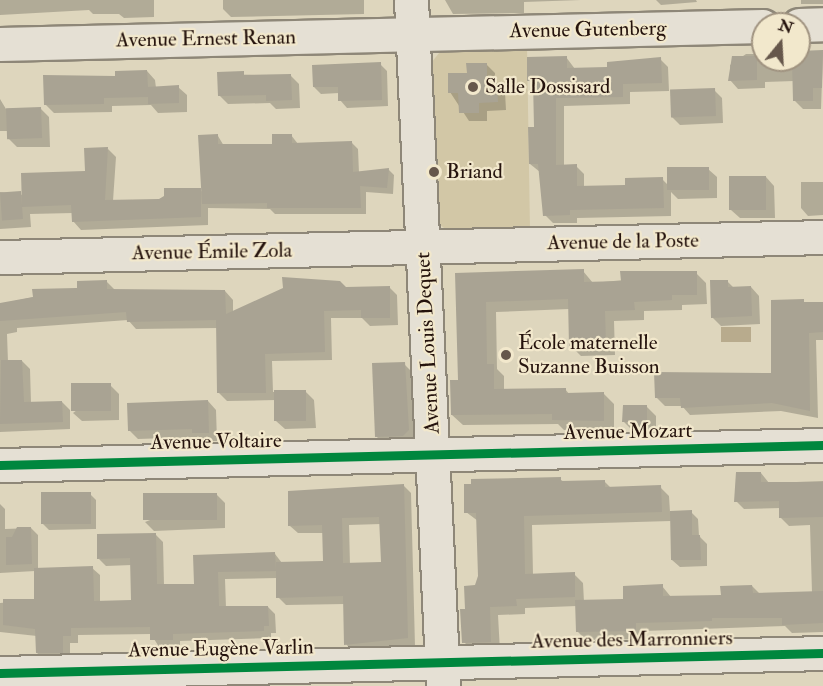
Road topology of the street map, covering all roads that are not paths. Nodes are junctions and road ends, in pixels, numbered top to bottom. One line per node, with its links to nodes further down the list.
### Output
1 (411, 0): 3 (street, Avenue Louis Dequet)
2 (751, 26): 3 (street, Avenue Gutenberg)
3 (413, 34): 4 (street, Avenue Ernest Renan); 6 (street, Avenue Louis Dequet)
4 (0, 44)
5 (823, 237): 6 (street, Avenue de la Poste)
6 (423, 247): 7 (street, Avenue Émile Zola); 9 (street, Avenue Louis Dequet)
7 (0, 257)
8 (823, 445): 9 (street, Avenue Mozart)
9 (434, 454): 10 (street, Avenue Voltaire); 13 (street, Avenue Louis Dequet)
10 (0, 465)
11 (823, 654): 13 (street, Avenue des Marronniers)
12 (0, 673): 13 (street, Avenue Eugène Varlin)
13 (443, 674)

